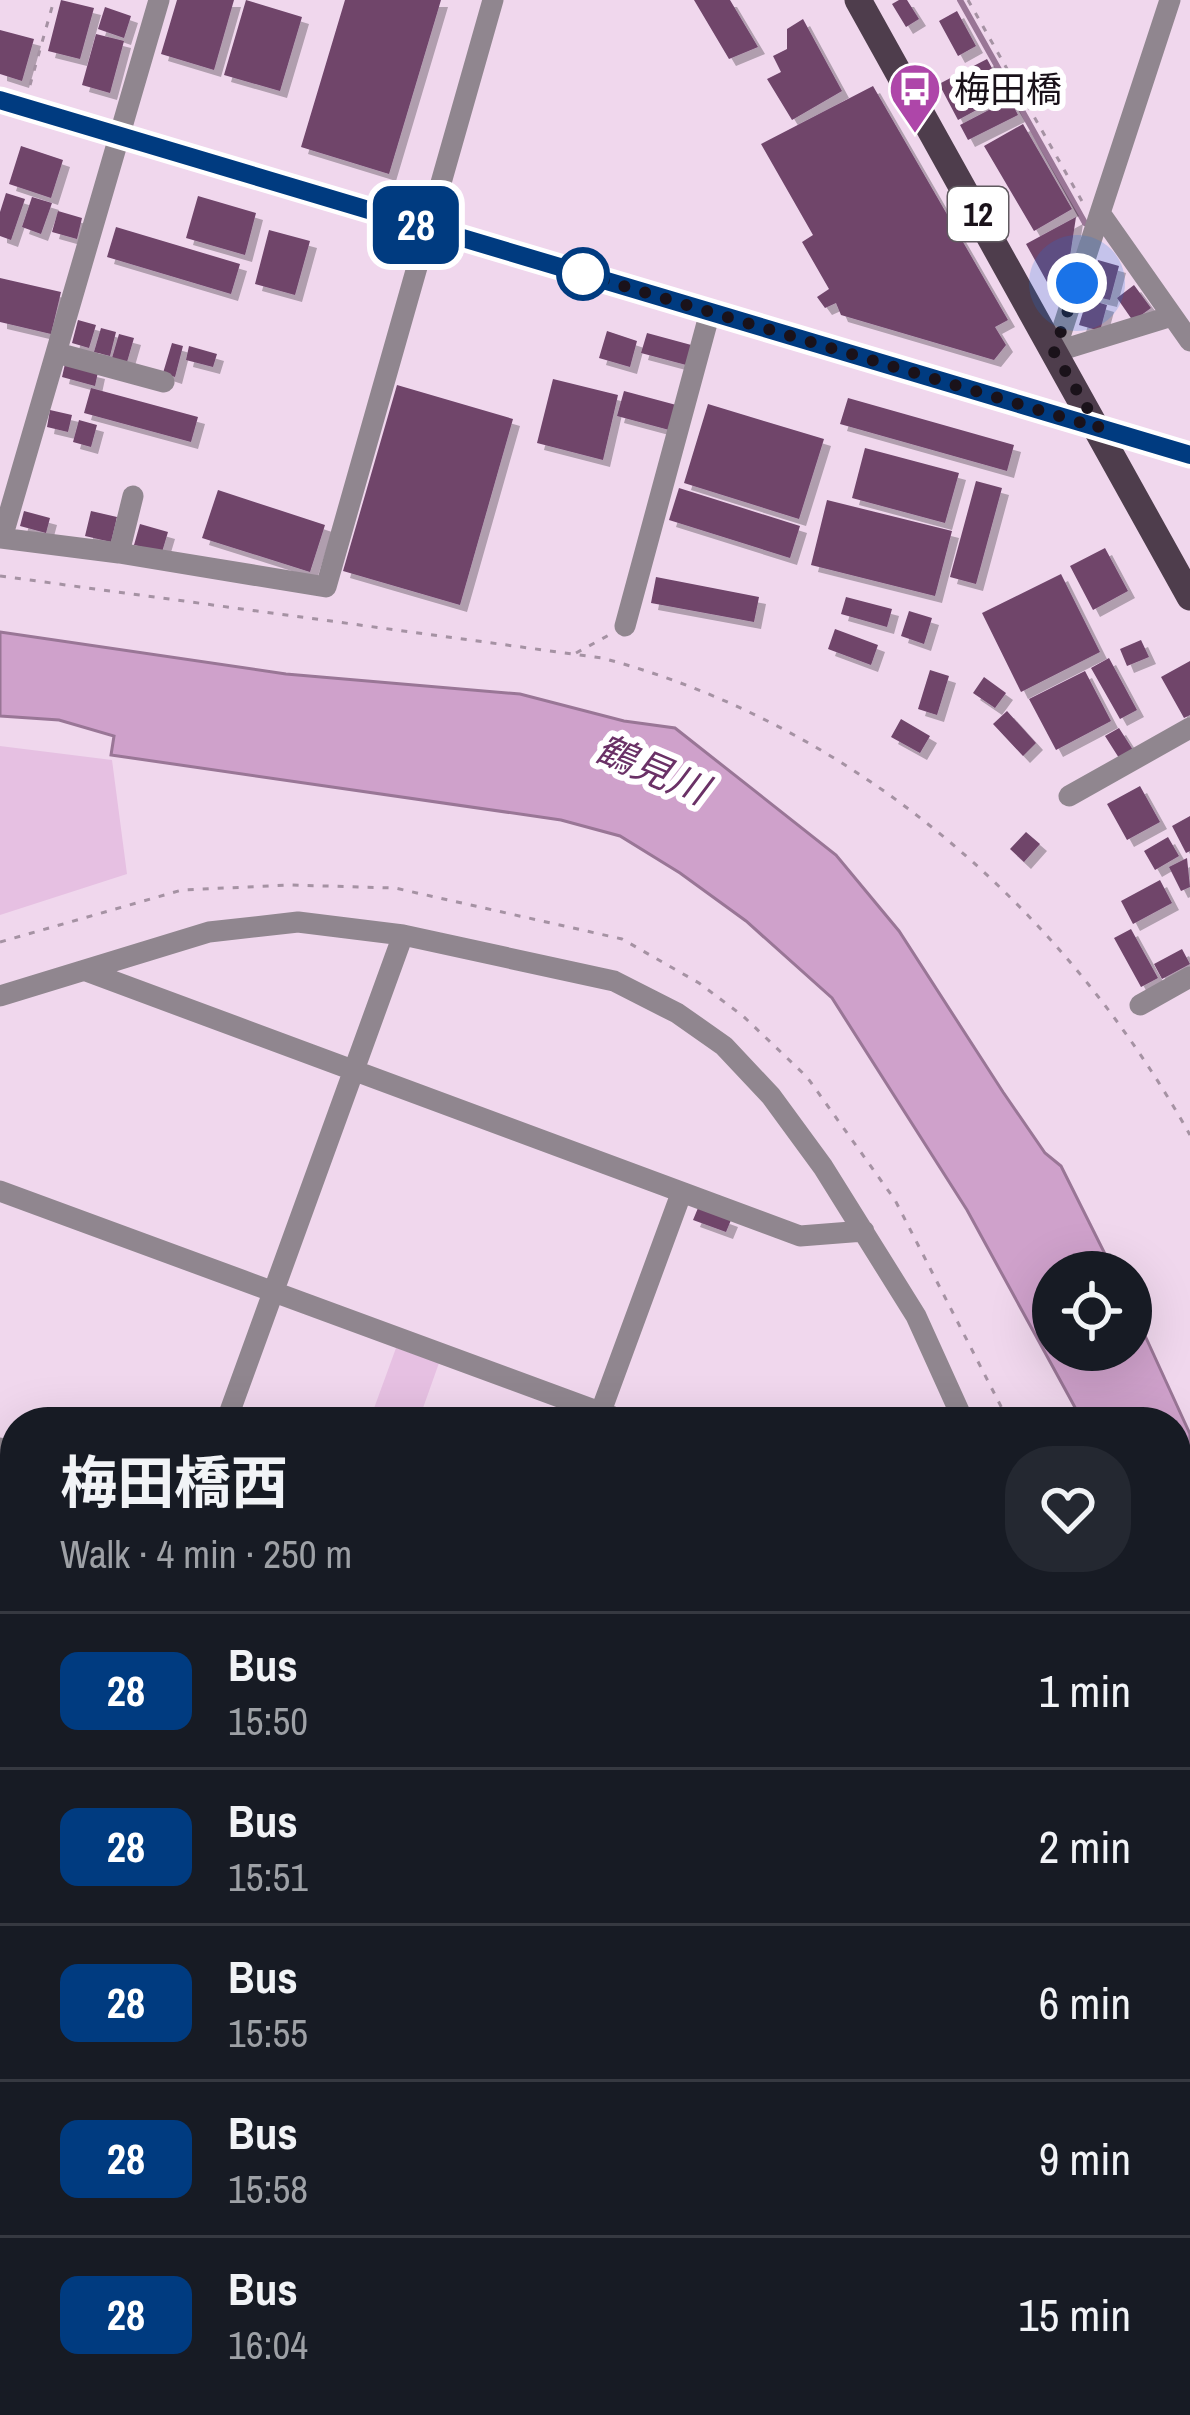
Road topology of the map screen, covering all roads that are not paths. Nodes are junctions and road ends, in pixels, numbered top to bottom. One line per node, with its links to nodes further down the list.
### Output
1 (159, 0): 6 (street)
2 (493, 0): 8 (street)
3 (858, 0): 12 (main road, 12)
4 (1170, 0): 7 (street)
5 (0, 100): 6 (street)
6 (119, 138): 8 (street); 13 (street)
7 (1100, 213): 10 (street); 12 (street)
8 (425, 227): 9 (street); 20 (street)
9 (710, 312): 15 (street); 22 (street)
10 (1172, 316): 11 (street); 12 (street)
11 (1190, 341)
12 (1054, 352): 15 (main road, 12)
13 (57, 353): 14 (street); 17 (street)
14 (164, 382)
15 (1099, 428): 16 (street); 21 (main road, 12)
16 (1190, 455)
17 (8, 483): 19 (street)
18 (133, 496): 20 (street)
19 (1, 538): 20 (street)
20 (119, 553)
21 (1190, 597)
22 (626, 626)
23 (1190, 728): 24 (street)
24 (1069, 796)
25 (403, 935): 26 (street); 30 (street); 33 (street)
26 (86, 971): 28 (street); 30 (street)
27 (1190, 977): 29 (street)
28 (0, 996)
29 (1140, 1005)
30 (354, 1071): 32 (street); 34 (street)
31 (0, 1191): 34 (street)
32 (681, 1194): 33 (street); 37 (street)
33 (864, 1231): 38 (street)
34 (274, 1291): 35 (street); 36 (street)
35 (231, 1407)
36 (572, 1407)
37 (602, 1407)
38 (957, 1407)

